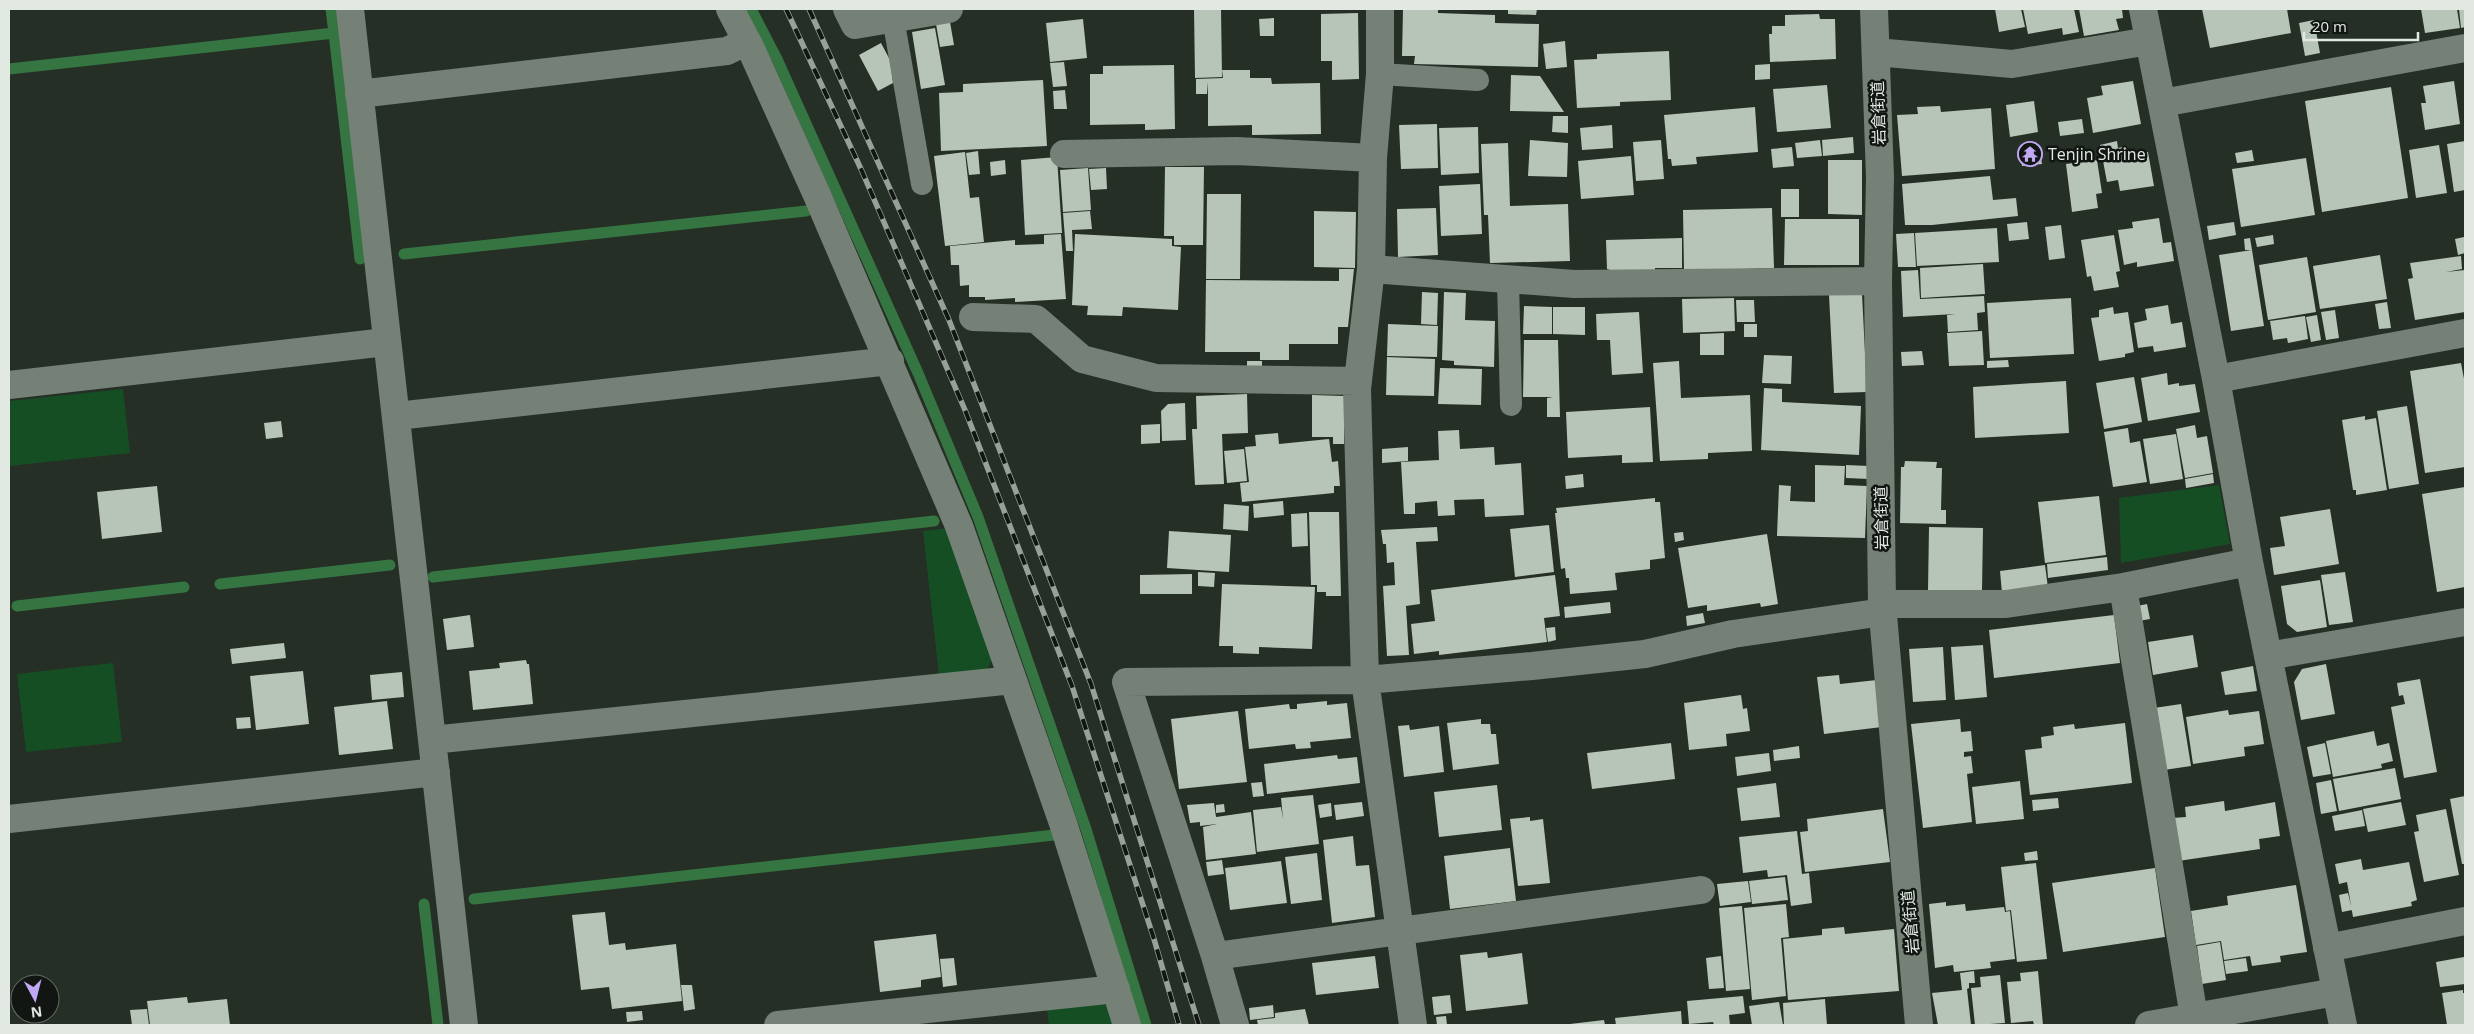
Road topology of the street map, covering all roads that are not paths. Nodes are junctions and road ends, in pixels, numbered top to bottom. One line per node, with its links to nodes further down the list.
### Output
1 (350, 9): 15 (street)
2 (730, 9): 9 (street)
3 (847, 9): 8 (street)
4 (949, 9): 8 (street)
5 (1380, 9): 13 (street)
6 (1874, 9): 12 (street, 岩倉街道)
7 (2143, 9): 10 (street)
8 (893, 18): 19 (lane)
9 (747, 41): 15 (street); 26 (street)
10 (2149, 41): 12 (street); 16 (street)
11 (2465, 48): 16 (street)
12 (1876, 52): 22 (street, 岩倉街道)
13 (1380, 74): 14 (lane); 18 (street)
14 (1478, 80)
15 (359, 94): 25 (street)
16 (2162, 103): 27 (street)
17 (1064, 154): 18 (street)
18 (1373, 158): 20 (street)
19 (922, 184)
20 (1371, 269): 21 (street); 28 (street)
21 (1508, 280): 22 (street); 30 (lane)
22 (1878, 281): 34 (street, 岩倉街道)
23 (973, 317): 28 (street)
24 (2465, 334): 27 (street)
25 (386, 342): 29 (street); 31 (street)
26 (890, 361): 31 (street); 37 (street)
27 (2216, 379): 32 (street)
28 (1358, 382): 38 (street)
29 (9, 385)
30 (1511, 406)
31 (397, 416): 39 (street)
32 (2249, 562): 33 (street); 36 (street)
33 (2123, 587): 34 (street); 49 (street)
34 (1883, 608): 38 (street); 55 (street, 岩倉街道)
35 (2465, 622): 36 (street)
36 (2268, 656): 45 (street)
37 (1013, 680): 39 (street); 47 (street)
38 (1365, 680): 44 (street); 46 (street)
39 (432, 740): 40 (street)
40 (436, 772): 41 (street); 50 (street)
41 (9, 819)
42 (1701, 890): 44 (street)
43 (2465, 921): 45 (street)
44 (1400, 931): 46 (street); 54 (street)
45 (2327, 948): 48 (street)
46 (1215, 956): 53 (street)
47 (1116, 989): 51 (street); 52 (street)
48 (2336, 992): 49 (street); 57 (street)
49 (2184, 1021): 56 (street)
50 (464, 1025)
51 (778, 1025)
52 (1127, 1025)
53 (1235, 1025)
54 (1413, 1025)
55 (1919, 1025)
56 (2149, 1025)
57 (2343, 1025)

